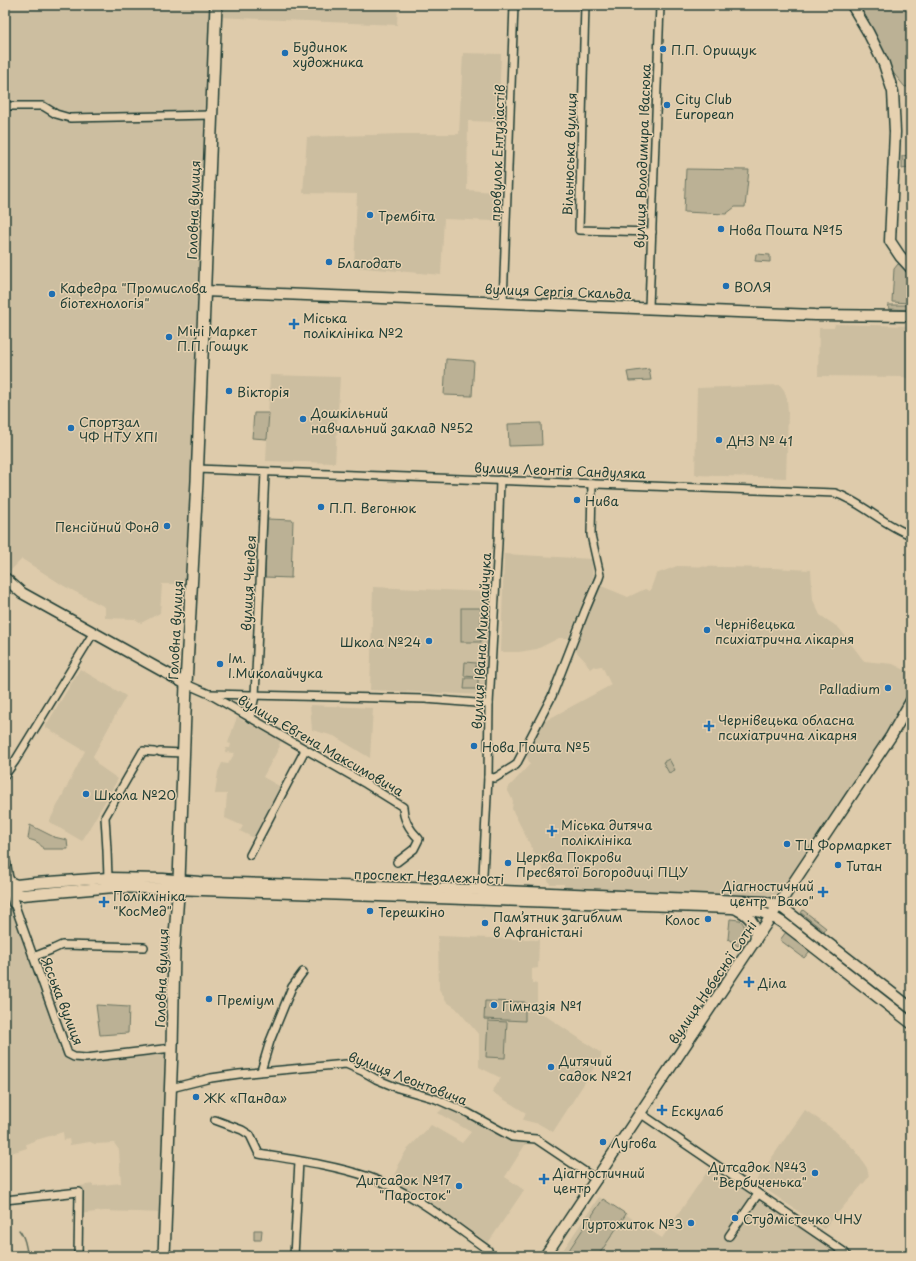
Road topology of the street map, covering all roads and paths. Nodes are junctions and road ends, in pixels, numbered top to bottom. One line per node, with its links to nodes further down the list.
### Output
1 (216, 5): 7 (main road, Головна вулиця)
2 (514, 5): 11 (street, провулок Ентузіастів)
3 (585, 5): 8 (street, Вільнюська вулиця)
4 (660, 5): 8 (street, вулиця Володимира Івасюка)
5 (852, 5): 9 (main road)
6 (5, 106): 7 (street)
7 (211, 115): 10 (main road, Головна вулиця)
8 (652, 232): 12 (street, вулиця Володимира Івасюка)
9 (911, 268)
10 (204, 291): 11 (main road, вулиця Сергія Скальда); 14 (main road, Головна вулиця)
11 (503, 302): 12 (main road, вулиця Сергія Скальда)
12 (649, 307): 13 (main road, вулиця Сергія Скальда)
13 (911, 316)
14 (197, 469): 15 (street, вулиця Леонтія Сандуляка); 21 (main road, Головна вулиця)
15 (266, 472): 16 (street, вулиця Леонтія Сандуляка); 23 (street, вулиця Чендея)
16 (500, 480): 17 (street, вулиця Леонтія Сандуляка); 25 (street, вулиця Івана Миколайчука)
17 (592, 484): 18 (street, вулиця Леонтія Сандуляка); 30 (street)
18 (911, 535)
19 (5, 578): 20 (main road)
20 (94, 632): 21 (main road); 29 (street)
21 (186, 684): 22 (street, вулиця Євгена Максимовича); 28 (main road, Головна вулиця)
22 (209, 694): 23 (street); 26 (street, вулиця Євгена Максимовича)
23 (255, 696): 25 (street); 26 (street, вулиця Чендея)
24 (911, 701): 41 (main road, вулиця Небесної Сотні)
25 (489, 704): 30 (street, вулиця Івана Миколайчука)
26 (250, 718): 27 (street, вулиця Євгена Максимовича)
27 (305, 750): 31 (street); 32 (street, вулиця Євгена Максимовича)
28 (183, 753): 34 (street); 36 (main road, Головна вулиця)
29 (5, 775)
30 (488, 777): 39 (street, вулиця Івана Миколайчука)
31 (250, 855)
32 (397, 862)
33 (5, 863): 35 (main road)
34 (108, 878): 35 (main road, проспект Незалежності); 36 (main road, проспект Незалежності)
35 (8, 881): 37 (main road)
36 (179, 885): 38 (main road, проспект Незалежності); 39 (main road, проспект Незалежності); 50 (main road, Головна вулиця)
37 (11, 892): 38 (main road, проспект Незалежності); 40 (main road)
38 (22, 895): 40 (main road)
39 (482, 895): 41 (main road, проспект Незалежності); 42 (main road, проспект Незалежності)
40 (14, 903): 46 (street, Ясська вулиця)
41 (778, 906): 43 (main road, вулиця Небесної Сотні); 48 (main road, проспект Незалежності)
42 (732, 908): 43 (main road, проспект Незалежності); 44 (main road)
43 (772, 916): 44 (main road, вулиця Небесної Сотні); 49 (main road, проспект Незалежності)
44 (754, 942): 53 (main road, вулиця Небесної Сотні)
45 (144, 948): 46 (street)
46 (33, 957): 50 (street, Ясська вулиця)
47 (302, 972): 51 (street)
48 (911, 1008)
49 (911, 1023)
50 (172, 1048): 52 (main road, Головна вулиця)
51 (260, 1071): 52 (street, вулиця Леонтовича); 56 (street, вулиця Леонтовича)
52 (171, 1088): 61 (main road, Головна вулиця)
53 (640, 1114): 56 (main road, вулиця Небесної Сотні); 57 (street)
54 (215, 1120): 55 (street)
55 (299, 1161): 62 (street); 63 (street)
56 (597, 1180): 64 (main road, вулиця Небесної Сотні)
57 (758, 1194): 59 (street); 65 (street)
58 (5, 1200): 60 (street)
59 (729, 1236)
60 (78, 1256)
61 (164, 1256)
62 (294, 1256)
63 (485, 1256)
64 (546, 1256)
65 (844, 1256)

